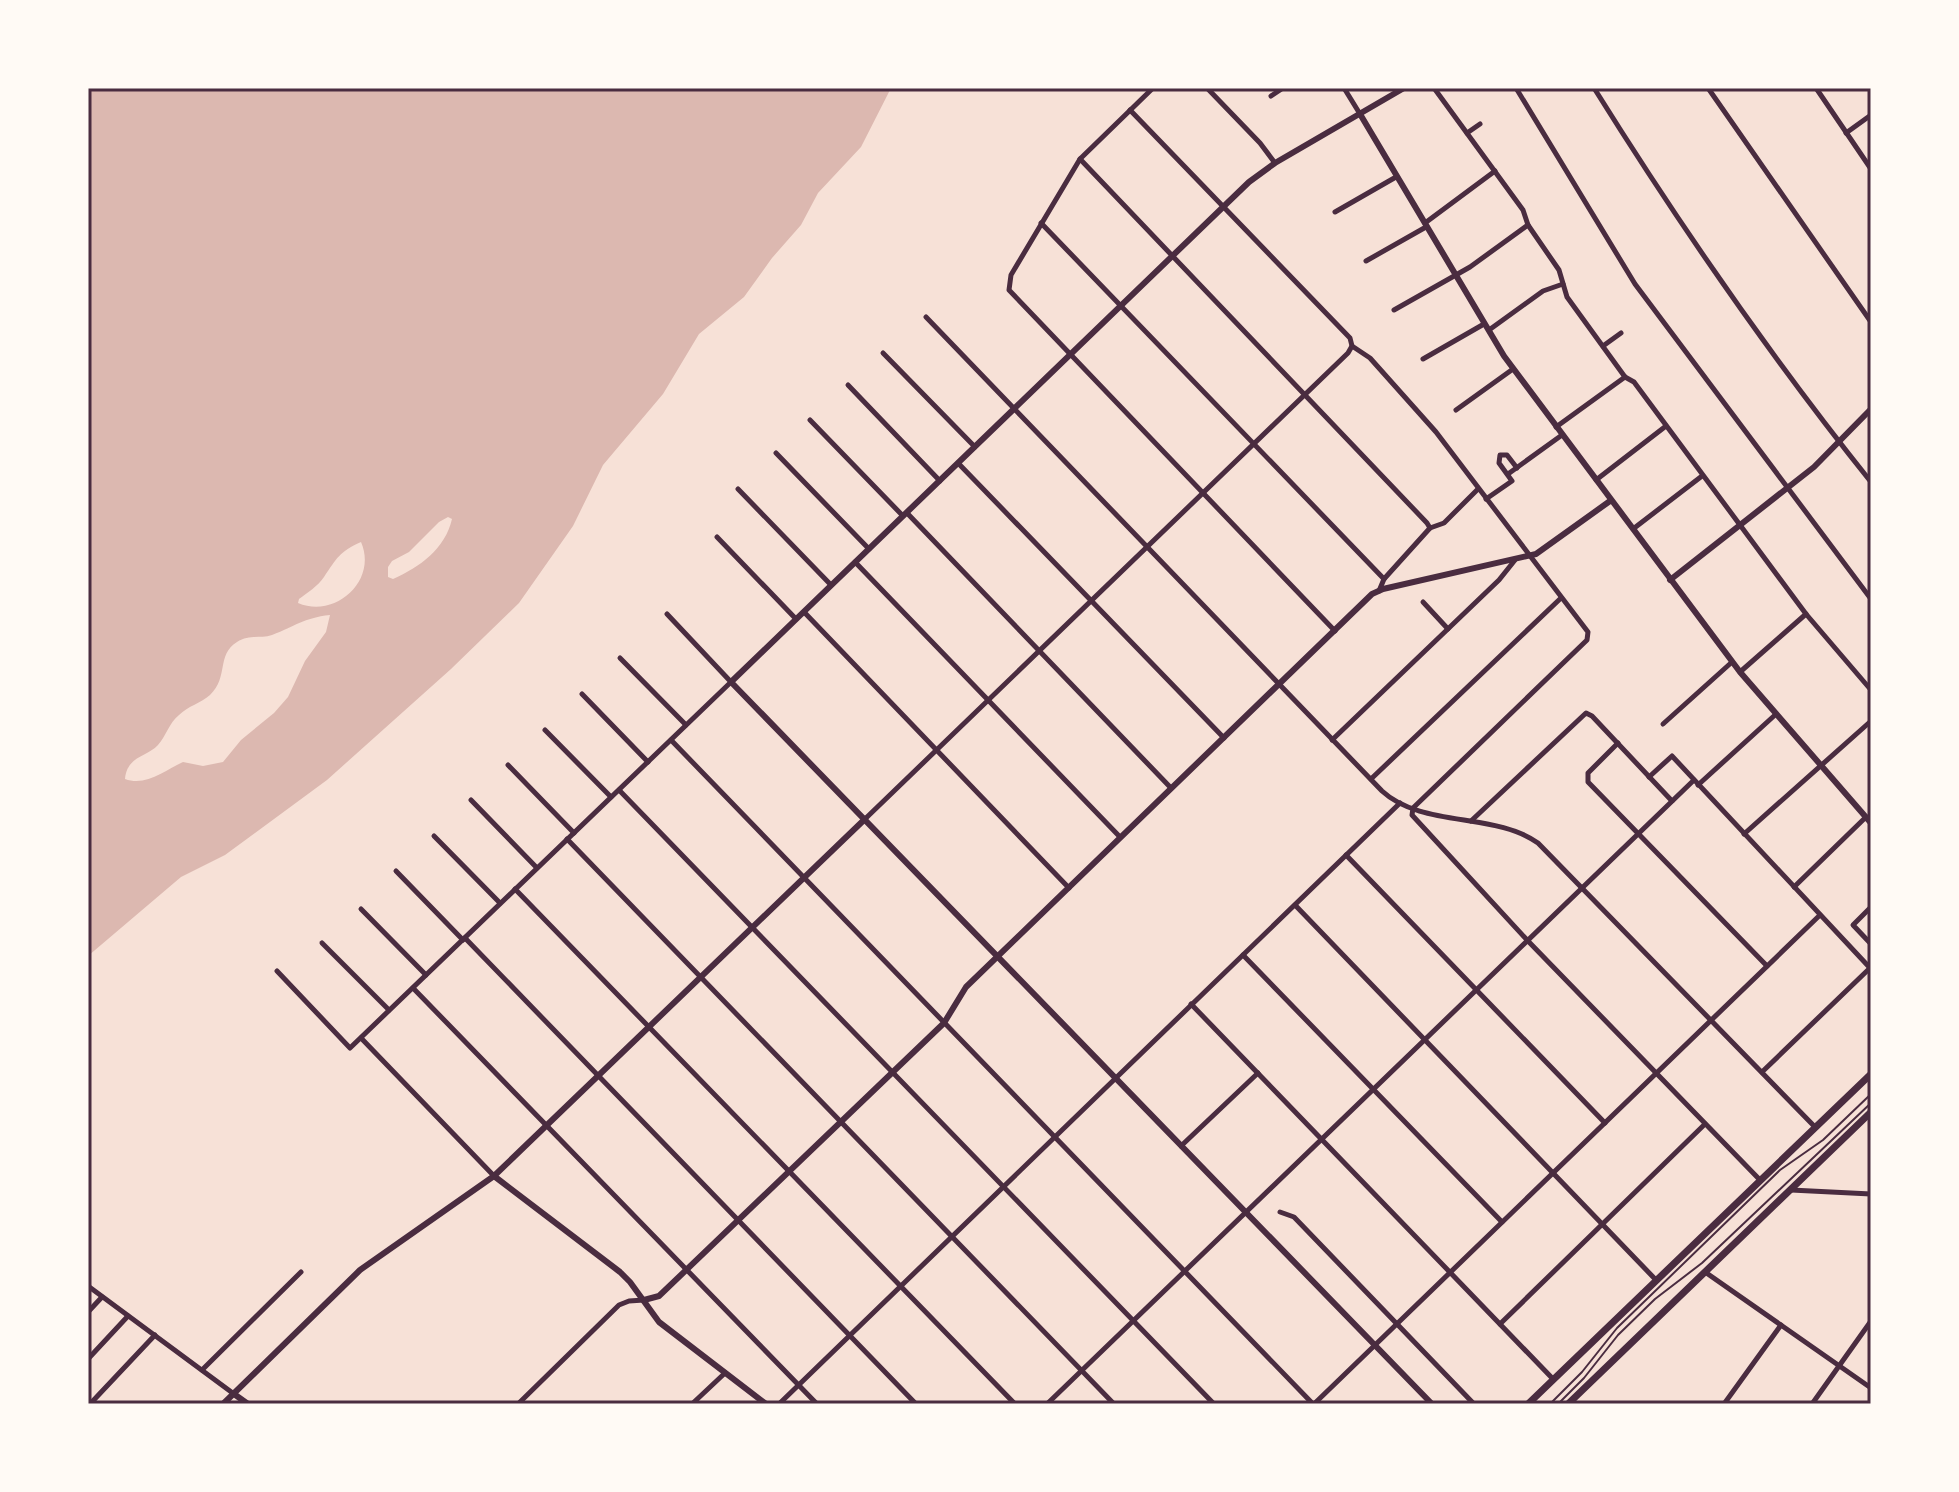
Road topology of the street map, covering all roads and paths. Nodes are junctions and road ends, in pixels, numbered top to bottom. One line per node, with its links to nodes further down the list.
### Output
1 (1153, 88): 12 (street)
2 (1207, 88): 19 (street)
3 (1283, 88): 11 (street)
4 (1344, 88): 13 (street)
5 (1404, 88): 13 (street)
6 (1434, 88): 16 (street)
7 (1516, 88): 67 (street)
8 (1594, 88): 54 (street)
9 (1708, 88): 35 (street)
10 (1816, 88): 17 (street)
11 (1271, 96)
12 (1130, 110): 18 (street); 23 (street)
13 (1360, 114): 19 (street); 22 (street)
14 (1871, 115): 17 (street)
15 (1480, 124): 16 (street)
16 (1467, 133): 21 (street)
17 (1846, 133): 20 (street)
18 (1080, 159): 25 (street); 28 (street)
19 (1275, 163): 23 (street)
20 (1871, 169)
21 (1495, 171): 26 (street); 27 (street)
22 (1396, 177): 24 (street); 26 (street)
23 (1223, 206): 28 (street); 38 (street)
24 (1335, 212)
25 (1041, 223): 32 (street); 41 (street)
26 (1425, 225): 29 (street); 30 (street)
27 (1528, 225): 30 (street); 31 (street)
28 (1172, 256): 32 (street); 46 (street)
29 (1366, 261)
30 (1455, 276): 33 (street); 36 (street)
31 (1563, 284): 36 (street); 39 (street)
32 (1121, 306): 41 (street); 55 (street)
33 (1394, 310)
34 (926, 317): 47 (street)
35 (1871, 322)
36 (1486, 328): 42 (street); 43 (street)
37 (1621, 333): 39 (street)
38 (1352, 346): 46 (street); 66 (street)
39 (1603, 346): 44 (street)
40 (883, 353): 56 (street)
41 (1070, 355): 47 (street); 68 (street)
42 (1423, 359)
43 (1513, 369): 49 (street); 52 (street)
44 (1625, 377): 51 (street); 52 (street)
45 (848, 385): 63 (street)
46 (1305, 395): 55 (street); 73 (street)
47 (1014, 409): 56 (street); 76 (street)
48 (1871, 409): 54 (street)
49 (1456, 410)
50 (810, 420): 71 (street)
51 (1666, 426): 61 (street); 62 (street)
52 (1556, 427): 53 (street)
53 (1562, 435): 59 (street); 62 (street)
54 (1839, 442): 64 (street); 67 (street)
55 (1254, 444): 68 (street); 81 (street)
56 (975, 447): 58 (street)
57 (776, 453): 77 (street)
58 (958, 463): 63 (street); 87 (street)
59 (1517, 468): 60 (street); 60 (street)
60 (1508, 475): 69 (street)
61 (1702, 476): 72 (street); 74 (street)
62 (1595, 480): 70 (street)
63 (940, 481): 71 (street)
64 (1871, 482)
65 (738, 489): 83 (street)
66 (1478, 489): 69 (street); 73 (street)
67 (1787, 489): 72 (street); 86 (street)
68 (1203, 493): 76 (street); 94 (street)
69 (1486, 499): 78 (street)
70 (1610, 501): 74 (street); 78 (street)
71 (905, 514): 77 (street); 95 (street)
72 (1739, 526): 82 (street); 91 (street)
73 (1430, 528): 81 (street)
74 (1632, 530): 82 (street)
75 (717, 537): 92 (street)
76 (1147, 547): 87 (street); 100 (street)
77 (869, 549): 80 (street)
78 (1529, 557): 79 (street); 85 (street)
79 (1515, 560): 84 (street); 93 (street)
80 (855, 562): 83 (street); 103 (street)
81 (1384, 579): 84 (street)
82 (1670, 580): 97 (street)
83 (831, 585): 89 (street)
84 (1379, 591): 94 (street)
85 (1561, 598): 118 (street); 126 (street)
86 (1871, 599)
87 (1091, 601): 95 (street); 109 (street)
88 (1423, 602): 93 (street)
89 (804, 612): 92 (street); 113 (street)
90 (667, 614): 99 (street)
91 (1806, 614): 98 (street); 101 (street)
92 (796, 619): 99 (street)
93 (1448, 629): 111 (street)
94 (1335, 631): 100 (street)
95 (1039, 651): 103 (street); 120 (street)
96 (620, 658): 107 (street)
97 (1732, 662): 98 (street); 106 (street)
98 (1740, 672): 104 (street)
99 (731, 682): 107 (street); 127 (street)
100 (1279, 684): 109 (street); 111 (street)
101 (1871, 690)
102 (582, 694): 114 (street)
103 (988, 700): 113 (street); 134 (street)
104 (1775, 715): 116 (street); 119 (street)
105 (1871, 721): 116 (street)
106 (1663, 724)
107 (686, 725): 110 (street)
108 (545, 730): 122 (street)
109 (1224, 738): 120 (street)
110 (671, 740): 114 (street); 139 (street)
111 (1332, 740): 118 (street)
112 (1618, 743): 117 (street); 129 (street); 131 (street)
113 (936, 750): 127 (street); 141 (street)
114 (648, 762): 121 (street)
115 (508, 765): 130 (street)
116 (1819, 766): 128 (street); 132 (street)
117 (1649, 777): 119 (street); 124 (street)
118 (1370, 779): 125 (street)
119 (1696, 782): 124 (street); 132 (street)
120 (1171, 788): 134 (street)
121 (619, 790): 122 (street); 149 (street)
122 (611, 797): 130 (street)
123 (471, 800): 137 (street)
124 (1672, 801): 131 (street)
125 (1400, 803): 126 (street); 136 (street)
126 (1413, 808): 129 (street); 151 (street)
127 (865, 819): 139 (street); 155 (street)
128 (1868, 820): 140 (street)
129 (1470, 821): 142 (street)
130 (574, 833): 135 (street)
131 (1638, 834): 142 (street); 156 (street)
132 (1744, 834): 140 (street)
133 (434, 836): 144 (street)
134 (1120, 837): 141 (street)
135 (567, 839): 137 (street); 160 (street)
136 (1346, 855): 145 (street); 162 (street)
137 (537, 868): 143 (street)
138 (396, 871): 150 (street)
139 (804, 877): 149 (street); 166 (street)
140 (1794, 887): 148 (street)
141 (1069, 888): 155 (street)
142 (1583, 888): 151 (street); 165 (street)
143 (515, 889): 144 (street); 167 (street)
144 (500, 903): 150 (street)
145 (1295, 905): 154 (street); 169 (street)
146 (1871, 907): 153 (street)
147 (361, 909): 159 (street)
148 (1820, 915): 156 (street); 157 (street)
149 (752, 927): 160 (street); 170 (street)
150 (464, 939): 159 (street); 175 (street)
151 (1528, 941): 162 (street); 173 (street)
152 (322, 943): 164 (street)
153 (1871, 944)
154 (1243, 955): 163 (street); 177 (street)
155 (998, 956): 166 (street); 176 (street)
156 (1767, 966): 165 (street)
157 (1870, 968): 171 (street)
158 (277, 971): 168 (street)
159 (426, 975): 161 (street)
160 (701, 977): 167 (street); 181 (street)
161 (413, 988): 164 (street); 184 (street)
162 (1477, 990): 169 (street); 182 (street)
163 (1191, 1004): 172 (street); 176 (street)
164 (389, 1010): 168 (street)
165 (1712, 1020): 171 (street); 173 (street)
166 (944, 1023): 170 (street); 186 (street)
167 (649, 1026): 175 (street); 189 (street)
168 (361, 1038): 191 (street)
169 (1425, 1040): 177 (street); 190 (street)
170 (892, 1072): 181 (street); 193 (street)
171 (1762, 1072): 185 (street)
172 (1258, 1073): 187 (street); 188 (street)
173 (1656, 1074): 182 (street); 183 (street)
174 (1871, 1074): 185 (main road)
175 (598, 1075): 184 (street); 198 (street)
176 (1115, 1077): 186 (street); 188 (street)
177 (1373, 1090): 187 (street); 199 (street)
178 (1871, 1094): 248 (lane)
179 (1871, 1103): 249 (lane)
180 (1871, 1112): 194 (main road)
181 (841, 1122): 189 (street); 201 (street)
182 (1605, 1123): 190 (street)
183 (1705, 1124): 192 (street); 200 (street)
184 (546, 1125): 191 (street); 202 (street)
185 (1815, 1127): 192 (main road)
186 (1054, 1137): 193 (street); 204 (street)
187 (1322, 1140): 197 (street); 206 (street)
188 (1181, 1146): 197 (street)
189 (789, 1171): 198 (street); 209 (street)
190 (1553, 1173): 199 (street); 200 (street)
191 (494, 1176): 211 (street); 230 (street)
192 (1760, 1180): 207 (main road)
193 (1003, 1187): 201 (street); 214 (street)
194 (1790, 1190): 195 (street); 205 (main road)
195 (1871, 1194)
196 (1280, 1212): 216 (street)
197 (1246, 1213): 204 (street); 221 (street)
198 (738, 1220): 202 (street); 220 (street)
199 (1502, 1222): 206 (street)
200 (1602, 1224): 207 (street); 217 (street)
201 (952, 1236): 209 (street); 225 (street)
202 (686, 1270): 211 (street); 228 (street)
203 (301, 1272): 224 (street)
204 (1185, 1272): 214 (street); 244 (street)
205 (1704, 1272): 218 (street); 250 (main road)
206 (1450, 1273): 216 (street); 217 (street)
207 (1656, 1280): 227 (main road)
208 (88, 1286): 210 (street)
209 (901, 1286): 220 (street); 240 (street)
210 (102, 1297): 212 (street); 213 (street)
211 (644, 1300): 226 (street); 234 (street)
212 (88, 1312)
213 (128, 1316): 219 (street); 222 (street)
214 (1133, 1321): 225 (street); 243 (street)
215 (1871, 1321): 223 (street)
216 (1398, 1323): 221 (street); 246 (street)
217 (1500, 1324): 227 (street)
218 (1781, 1325): 223 (street); 251 (street)
219 (155, 1335): 224 (street); 231 (street)
220 (849, 1336): 228 (street); 239 (street)
221 (1375, 1345): 244 (street); 245 (street)
222 (88, 1359)
223 (1839, 1366): 229 (street); 252 (street)
224 (202, 1370): 230 (street)
225 (1082, 1371): 241 (street); 242 (street)
226 (725, 1373): 235 (street); 236 (street)
227 (1553, 1379): 247 (main road)
228 (799, 1385): 237 (street); 238 (street)
229 (1871, 1388)
230 (234, 1394): 232 (street); 233 (street)
231 (90, 1404)
232 (223, 1404)
233 (248, 1404)
234 (518, 1404)
235 (692, 1404)
236 (766, 1404)
237 (779, 1404)
238 (817, 1404)
239 (916, 1404)
240 (1015, 1404)
241 (1047, 1404)
242 (1114, 1404)
243 (1214, 1404)
244 (1314, 1404)
245 (1432, 1404)
246 (1474, 1404)
247 (1528, 1404)
248 (1550, 1404)
249 (1558, 1404)
250 (1568, 1404)
251 (1724, 1404)
252 (1812, 1404)

